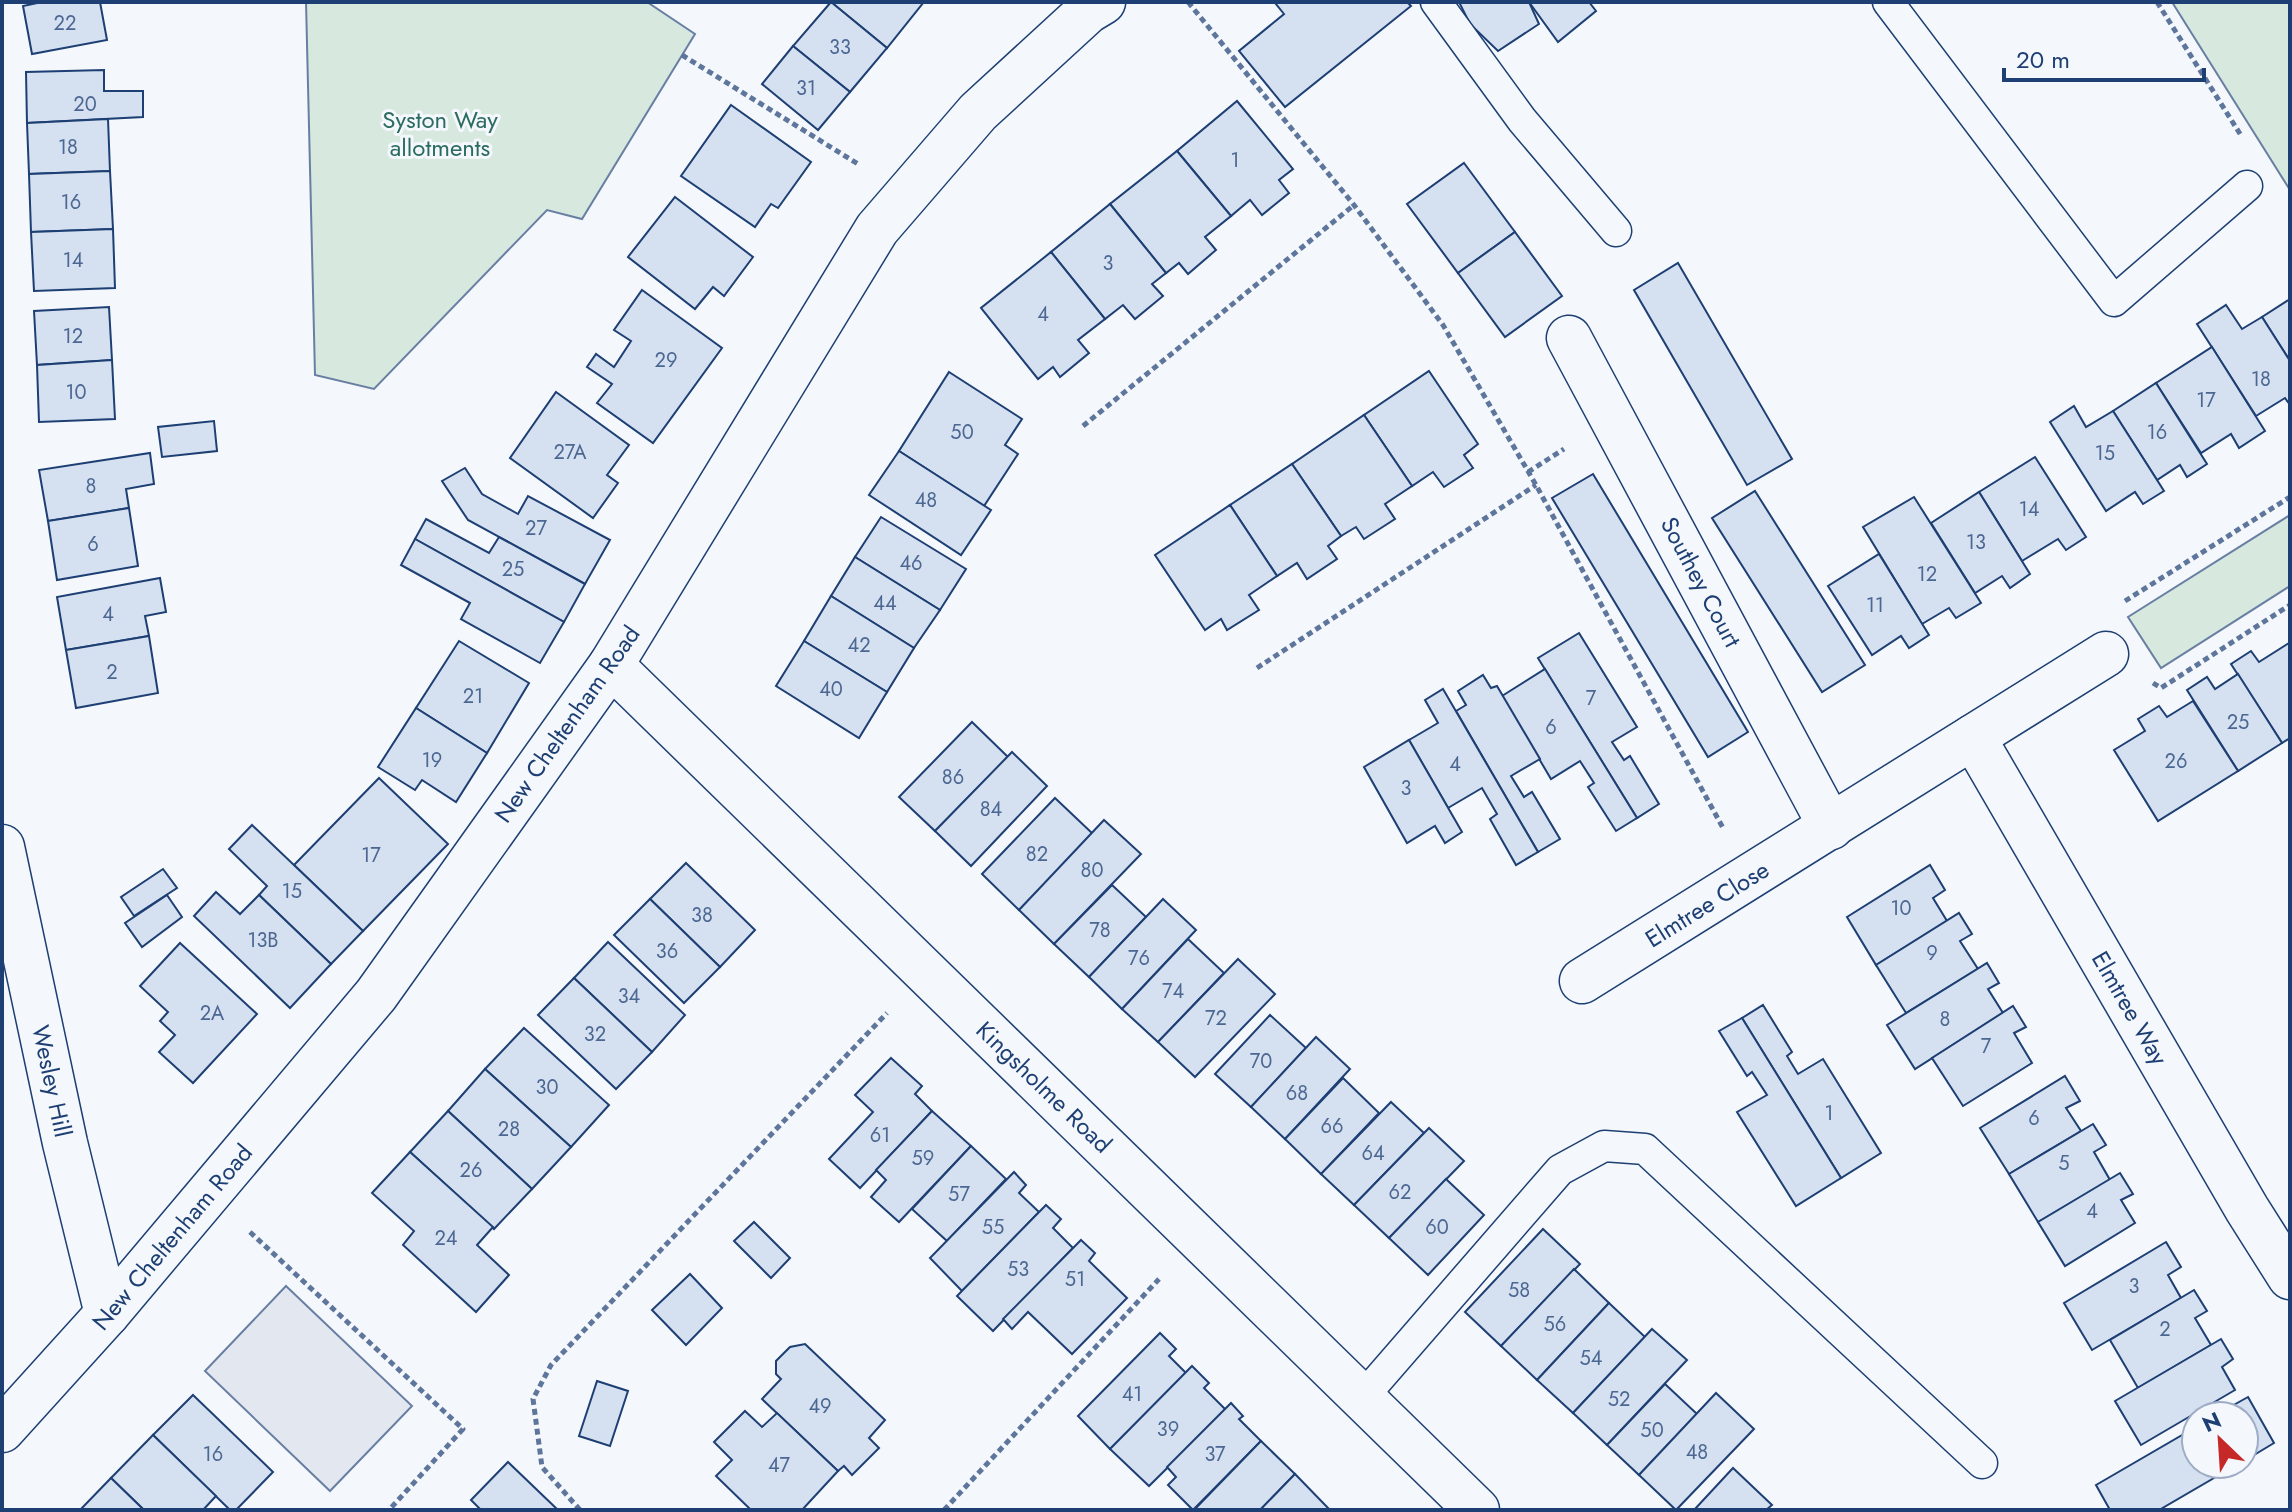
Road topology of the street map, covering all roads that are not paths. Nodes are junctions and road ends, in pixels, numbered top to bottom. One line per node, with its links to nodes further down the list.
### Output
1 (1103, 2): 8 (street, New Cheltenham Road)
2 (1436, 2): 5 (lane)
3 (1888, 2): 4 (lane)
4 (2247, 186)
5 (1616, 231)
6 (1569, 338): 10 (street, Southey Court)
7 (2106, 654): 9 (street)
8 (611, 665): 14 (street, New Cheltenham Road); 15 (street, Kingsholme Road)
9 (1973, 737): 10 (street); 13 (street, Elmtree Way)
10 (1831, 827): 12 (street, Elmtree Close)
11 (2, 847): 14 (street, Wesley Hill)
12 (1582, 981)
13 (2290, 1277)
14 (107, 1314): 16 (street, New Cheltenham Road)
15 (1362, 1398): 17 (lane); 18 (street, Kingsholme Road)
16 (2, 1430)
17 (1982, 1463)
18 (1477, 1510)

